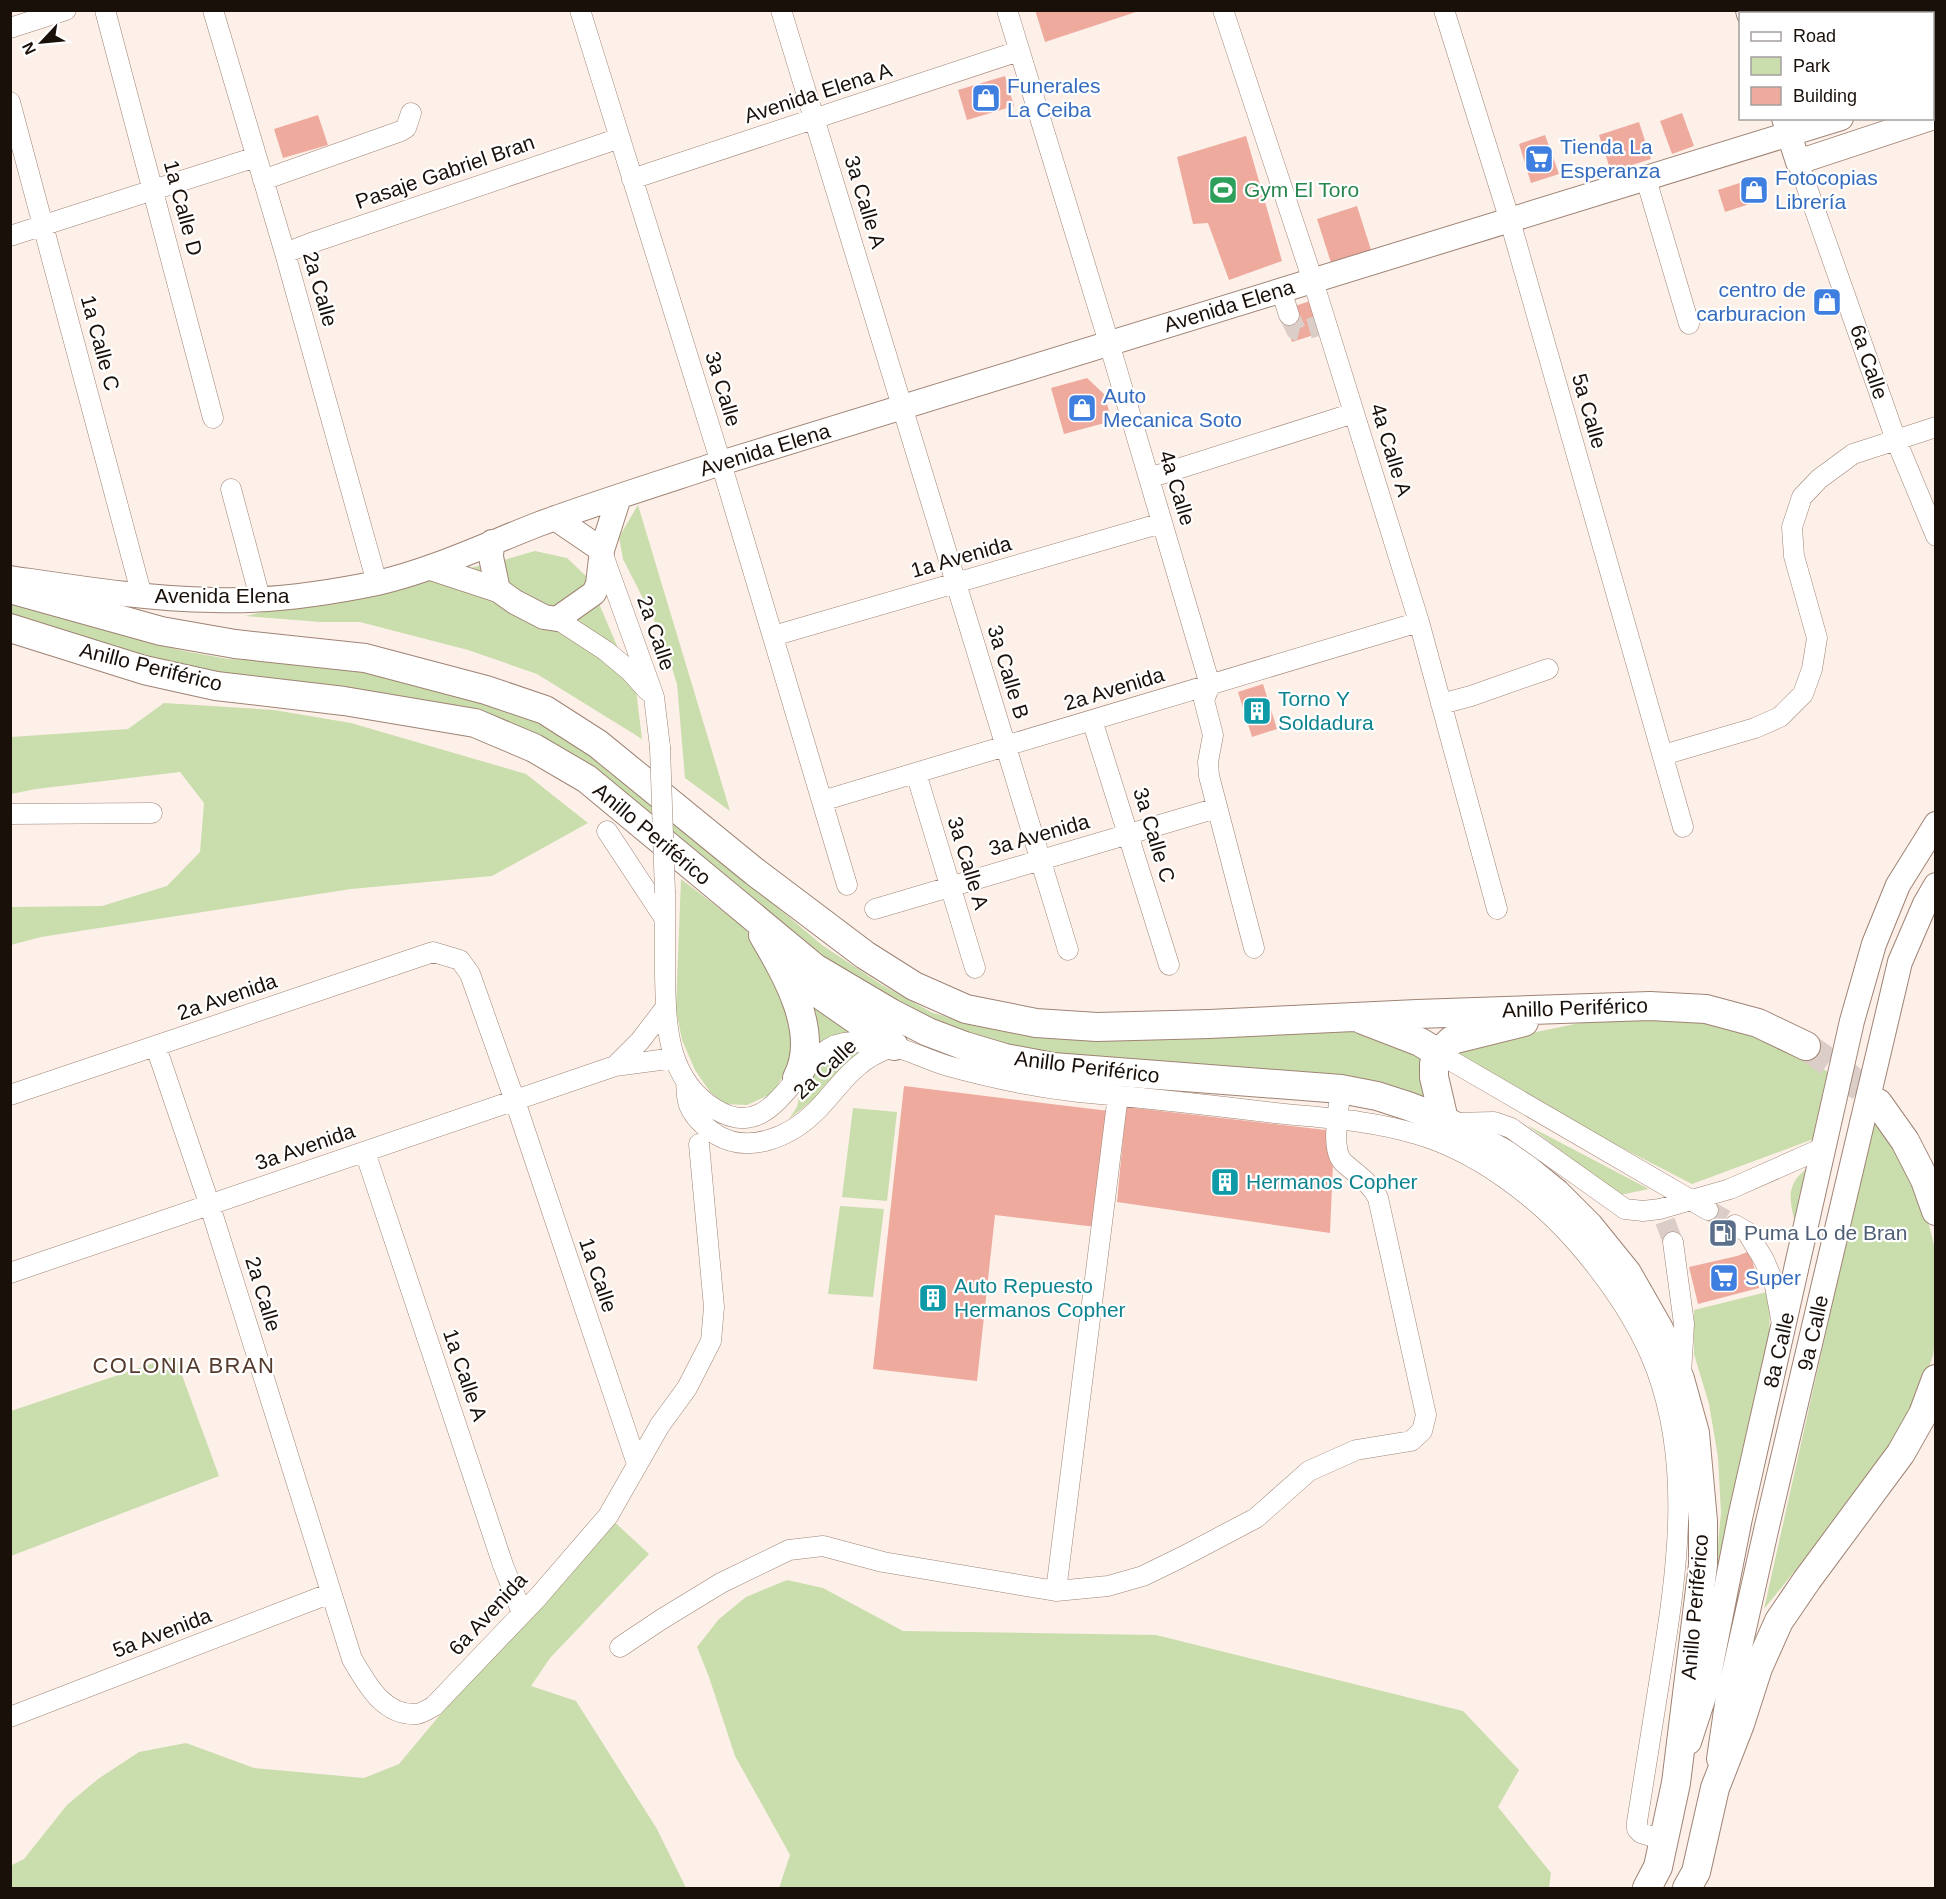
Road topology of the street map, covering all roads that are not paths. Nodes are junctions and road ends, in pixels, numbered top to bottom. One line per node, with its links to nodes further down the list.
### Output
1 (66, 10): 9 (street)
2 (105, 10): 23 (street, 1a Calle D)
3 (213, 10): 18 (street, 2a Calle)
4 (580, 10): 17 (street, 3a Calle)
5 (781, 10): 13 (street, 3a Calle A)
6 (1007, 10): 10 (street, 4a Calle)
7 (1222, 10): 28 (street, 4a Calle A)
8 (1443, 10): 24 (street, 5a Calle)
9 (10, 28)
10 (1019, 51): 13 (street, Avenida Elena A); 32 (street, 4a Calle)
11 (10, 102): 25 (street, 1a Calle C)
12 (411, 113): 22 (street)
13 (815, 120): 21 (street, Avenida Elena A); 33 (street, 3a Calle A)
14 (1828, 120): 16 (main road, Avenida Elena)
15 (1927, 120): 19 (main road)
16 (1787, 127): 19 (main road, 6a Calle); 20 (main road, Avenida Elena)
17 (620, 138): 21 (street, 3a Calle); 27 (street, Pasaje Gabriel Bran)
18 (256, 157): 22 (street, 2a Calle); 23 (street)
19 (1798, 162): 37 (street, 6a Calle)
20 (1646, 178): 24 (main road, Avenida Elena); 31 (street)
21 (632, 179): 38 (street, 3a Calle)
22 (263, 180): 27 (street, 2a Calle)
23 (153, 190): 25 (street); 35 (street, 1a Calle D)
24 (1510, 221): 28 (main road, Avenida Elena); 65 (street, 5a Calle)
25 (44, 225): 26 (street); 53 (street, 1a Calle C)
26 (10, 236)
27 (285, 253): 49 (street, 2a Calle)
28 (1313, 281): 29 (main road, Avenida Elena); 34 (street, 4a Calle A)
29 (1281, 290): 30 (street); 32 (main road, Avenida Elena)
30 (1289, 315)
31 (1689, 324)
32 (1109, 342): 33 (main road, Avenida Elena); 39 (street, 4a Calle)
33 (903, 408): 38 (main road, Avenida Elena); 50 (street, 3a Calle B)
34 (1354, 413): 39 (street); 56 (street, 4a Calle A)
35 (213, 418)
36 (1935, 427): 37 (street)
37 (1896, 440): 44 (street, 6a Calle); 65 (street)
38 (721, 463): 41 (main road, Avenida Elena); 58 (street, 3a Calle)
39 (1149, 478): 43 (street, 4a Calle)
40 (231, 489): 54 (street)
41 (619, 497): 42 (main road, Avenida Elena); 46 (main road)
42 (555, 518): 45 (main road, Avenida Elena); 46 (main road)
43 (1162, 523): 50 (street, 1a Avenida); 60 (street, 4a Calle)
44 (1935, 536)
45 (492, 542): 47 (main road, Avenida Elena); 52 (main road)
46 (602, 550): 55 (main road); 61 (street, 2a Calle)
47 (431, 568): 49 (main road, Avenida Elena); 52 (main road)
48 (10, 578): 53 (main road, Avenida Elena)
49 (377, 583): 54 (main road, Avenida Elena)
50 (956, 584): 58 (street, 1a Avenida); 64 (street, 3a Calle B)
51 (10, 589): 90 (highway, Anillo Periférico)
52 (498, 590): 55 (main road)
53 (142, 596): 54 (main road, Avenida Elena)
54 (260, 598)
55 (558, 619): 61 (street, 2a Calle)
56 (1419, 622): 60 (street, 2a Avenida); 62 (street, 4a Calle A)
57 (10, 628): 82 (highway, Anillo Periférico)
58 (773, 636): 67 (street, 3a Calle)
59 (1548, 669): 62 (street)
60 (1210, 685): 63 (street, 2a Avenida); 68 (street, 4a Calle)
61 (654, 697): 81 (street, 2a Calle, bridge)
62 (1441, 704): 80 (street, 4a Calle A)
63 (1092, 720): 64 (street, 2a Avenida); 74 (street, 3a Calle C)
64 (1005, 746): 66 (street, 2a Avenida); 75 (street, 3a Calle B)
65 (1663, 755): 72 (street, 5a Calle)
66 (916, 773): 67 (street, 2a Avenida); 78 (street, 3a Calle A)
67 (822, 801): 76 (street, 3a Calle)
68 (1217, 808): 74 (street, 3a Avenida); 83 (street, 4a Calle)
69 (10, 813): 70 (street)
70 (152, 813)
71 (1935, 824): 107 (main road, 8a Calle)
72 (1683, 827)
73 (607, 831): 81 (street)
74 (1129, 834): 75 (street, 3a Avenida); 86 (street, 3a Calle C)
75 (1039, 861): 78 (street, 3a Avenida); 84 (street, 3a Calle B)
76 (847, 885)
77 (1935, 885): 127 (main road, 9a Calle)
78 (950, 887): 79 (street, 3a Avenida); 87 (street, 3a Calle A)
79 (875, 909)
80 (1497, 909)
81 (665, 919): 88 (street, 2a Calle)
82 (755, 920): 91 (highway); 97 (highway); 99 (highway, Anillo Periférico)
83 (1254, 948)
84 (1068, 950)
85 (460, 960): 93 (street, 2a Avenida); 102 (street, 1a Calle)
86 (1169, 965)
87 (975, 968)
88 (666, 1006): 95 (street, 2a Calle); 96 (street, 3a Avenida)
89 (1582, 1007): 90 (highway, Anillo Periférico); 92 (highway, Anillo Periférico); 94 (highway)
90 (1354, 1017): 94 (highway)
91 (894, 1046): 97 (street, 2a Calle); 98 (street, 2a Calle); 101 (street, Anillo Periférico)
92 (1806, 1046)
93 (156, 1047): 100 (street, 2a Avenida); 110 (street, 2a Calle)
94 (1438, 1053): 105 (highway); 109 (street)
95 (675, 1058): 96 (street, 3a Avenida); 98 (street, 2a Calle)
96 (615, 1066): 102 (street, 3a Avenida)
97 (797, 1078): 98 (street, 2a Calle)
98 (686, 1082)
99 (1341, 1089): 104 (street); 105 (highway, Anillo Periférico)
100 (10, 1095)
101 (1118, 1095): 104 (street, Anillo Periférico); 119 (street)
102 (515, 1101): 108 (street, 3a Avenida); 118 (street, 1a Calle)
103 (1878, 1103): 111 (highway)
104 (1337, 1120): 119 (street); 122 (street, Anillo Periférico)
105 (1446, 1122): 109 (street); 116 (highway, Anillo Periférico)
106 (699, 1144): 118 (street)
107 (1825, 1147): 109 (street); 115 (main road, 8a Calle)
108 (365, 1152): 110 (street, 3a Avenida); 121 (street, 1a Calle A)
109 (1700, 1205)
110 (210, 1206): 114 (street, 3a Avenida); 120 (street, 2a Calle)
111 (1935, 1211)
112 (1735, 1225): 115 (street)
113 (1673, 1242): 116 (street)
114 (10, 1273)
115 (1783, 1330): 126 (main road, 8a Calle)
116 (1680, 1379): 122 (highway, Anillo Periférico)
117 (1935, 1379): 127 (highway)
118 (637, 1464): 121 (street, 6a Avenida)
119 (1056, 1591): 123 (street)
120 (331, 1593): 124 (street, 2a Calle); 125 (street, 5a Avenida)
121 (522, 1613): 124 (street, 6a Avenida)
122 (1682, 1630): 126 (highway, Anillo Periférico); 128 (street, Anillo Periférico)
123 (621, 1647)
124 (352, 1659)
125 (10, 1717)
126 (1676, 1783): 128 (highway, Anillo Periférico)
127 (1715, 1788): 129 (highway)
128 (1656, 1865)
129 (1692, 1880)

